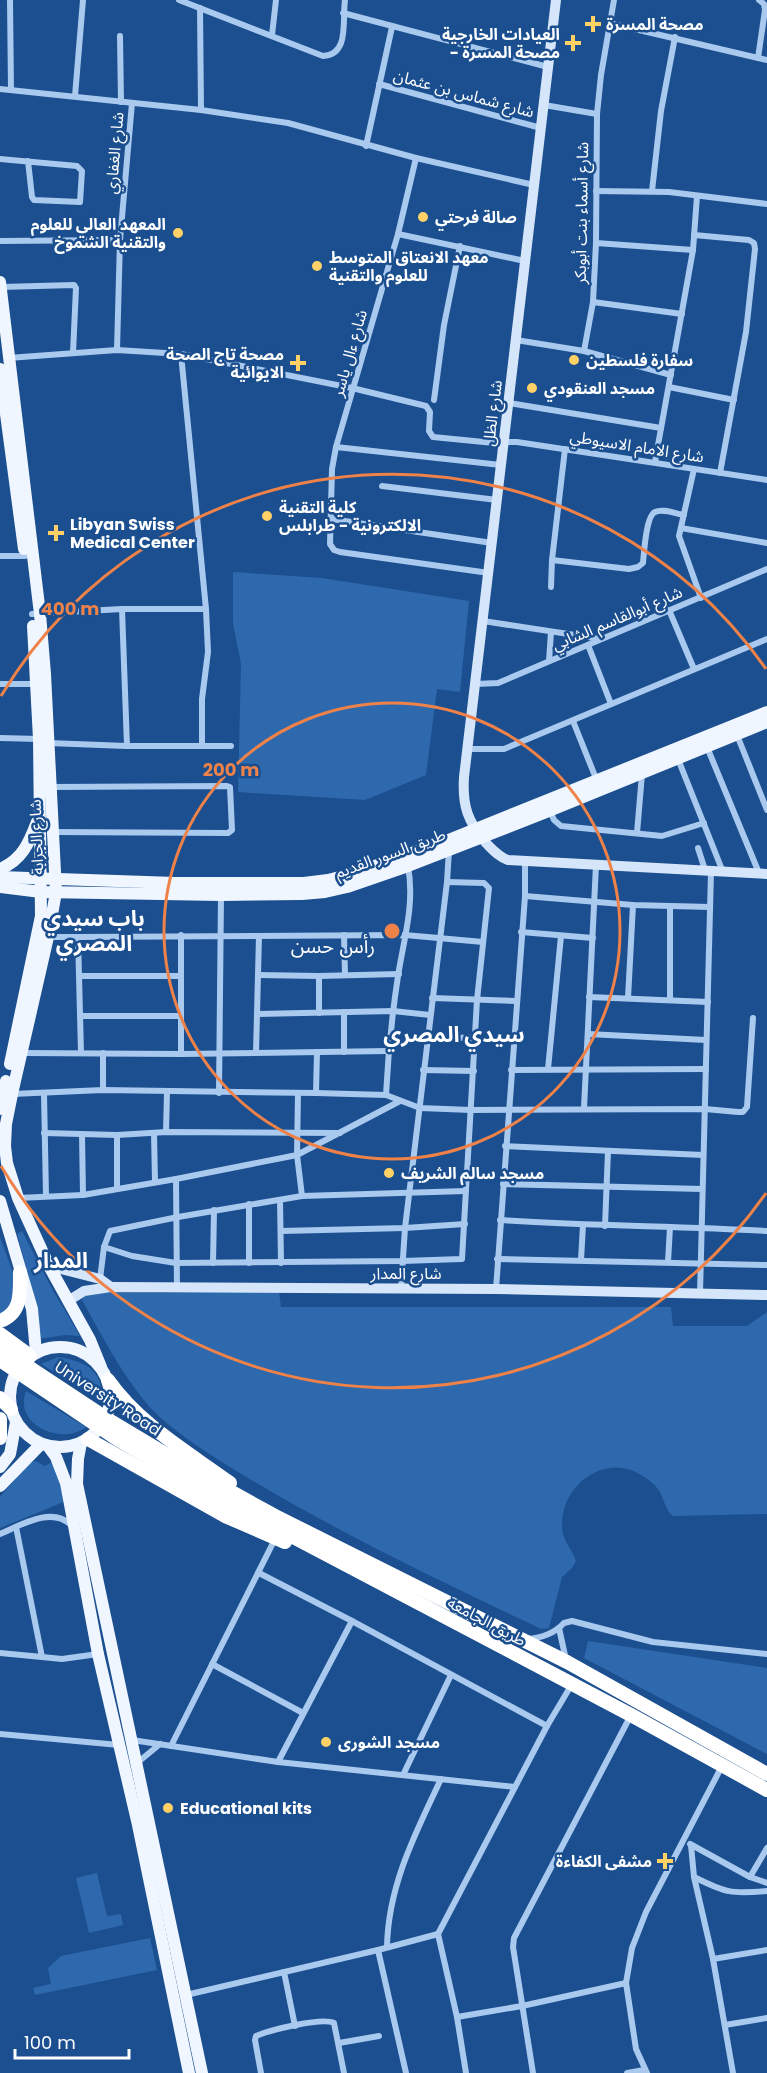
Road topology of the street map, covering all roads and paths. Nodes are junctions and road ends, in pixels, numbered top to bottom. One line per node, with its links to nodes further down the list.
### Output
1 (10, 0): 21 (street)
2 (83, 0): 22 (street)
3 (178, 0): 9 (street)
4 (276, 0): 13 (street)
5 (345, 0): 10 (street)
6 (555, 0): 18 (street, شارع الظل)
7 (614, 0): 11 (street, شارع أسماء بنت أبوبكر)
8 (759, 0): 16 (street)
9 (200, 8): 13 (street); 26 (street)
10 (344, 13): 12 (street); 13 (street)
11 (609, 23): 15 (street); 27 (street, شارع أسماء بنت أبوبكر)
12 (392, 27): 18 (street); 19 (street)
13 (272, 35)
14 (120, 36): 23 (street)
15 (675, 37): 16 (street); 35 (street)
16 (758, 58): 17 (street)
17 (767, 60)
18 (548, 68): 25 (street, شارع الظل)
19 (379, 84): 28 (street, شارع شماس بن عثمان); 29 (street)
20 (0, 89): 21 (street)
21 (12, 90): 22 (street)
22 (75, 96): 23 (street)
23 (121, 102): 24 (street)
24 (132, 103): 26 (street); 40 (street, شارع الغفاري)
25 (544, 105): 27 (street); 28 (street, شارع الظل)
26 (201, 110): 29 (street)
27 (597, 114): 34 (street, شارع أسماء بنت أبوبكر)
28 (541, 128): 33 (street, شارع الظل)
29 (366, 146): 30 (street)
30 (416, 158): 33 (street); 38 (street, شارع ءال ياسر)
31 (0, 159): 32 (street)
32 (28, 161): 32 (street)
33 (534, 185): 45 (street, شارع الظل)
34 (596, 191): 35 (street); 42 (street, شارع أسماء بنت أبوبكر)
35 (652, 191): 36 (street)
36 (697, 196): 37 (street); 39 (street)
37 (767, 204)
38 (398, 234): 43 (street); 59 (street, شارع ءال ياسر)
39 (694, 235): 44 (street); 62 (street)
40 (120, 240): 41 (street); 52 (street, شارع الغفاري)
41 (0, 241)
42 (596, 243): 44 (street); 48 (street, شارع أسماء بنت أبوبكر)
43 (460, 246): 45 (street); 61 (street)
44 (693, 250): 49 (street)
45 (525, 261): 50 (street, شارع الظل)
46 (0, 282): 47 (main road, شارع الجرابة)
47 (1, 287): 51 (main road, شارع الجرابة); 54 (street)
48 (593, 302): 49 (street); 53 (street, شارع أسماء بنت أبوبكر)
49 (682, 314): 57 (street)
50 (516, 340): 53 (street); 63 (street, شارع الظل)
51 (3, 343): 56 (main road, شارع الجرابة)
52 (117, 350): 54 (street); 55 (street)
53 (584, 351): 57 (street)
54 (73, 353): 56 (street)
55 (181, 354): 59 (street); 88 (street)
56 (4, 364): 60 (main road, شارع الجرابة); 90 (main road, شارع الجرابة)
57 (671, 375): 58 (street)
58 (669, 387): 62 (street); 64 (street)
59 (352, 388): 65 (street, شارع الامام الاسيوطي); 66 (street, شارع ءال ياسر)
60 (2, 400): 81 (main road, شارع الجرابة)
61 (434, 400)
62 (734, 400): 71 (street)
63 (509, 403): 64 (street); 65 (street, شارع الظل)
64 (662, 428): 68 (street)
65 (504, 444): 67 (street, شارع الامام الاسيوطي); 69 (street, شارع الظل)
66 (336, 447): 69 (street); 76 (street, شارع ءال ياسر)
67 (565, 449): 68 (street, شارع الامام الاسيوطي); 82 (street)
68 (655, 462): 70 (street, شارع الامام الاسيوطي)
69 (501, 465): 74 (street, شارع الظل)
70 (694, 469): 71 (street, شارع الامام الاسيوطي); 75 (street)
71 (720, 472): 72 (street, شارع الامام الاسيوطي)
72 (767, 480)
73 (382, 486): 74 (street)
74 (497, 500): 78 (street, شارع الظل)
75 (684, 515): 77 (street); 82 (street)
76 (331, 519): 78 (street); 84 (street, شارع ءال ياسر)
77 (681, 528): 79 (street); 86 (street)
78 (492, 543): 84 (street, شارع الظل)
79 (767, 543)
80 (0, 556): 81 (street)
81 (25, 556): 90 (main road, شارع الجرابة)
82 (552, 560): 85 (street)
83 (767, 569): 86 (street, شارع أبوالقاسم الشابي)
84 (489, 573): 91 (street, شارع الظل)
85 (551, 587)
86 (701, 598): 89 (street, شارع أبوالقاسم الشابي)
87 (122, 609): 88 (street); 90 (street); 108 (street)
88 (206, 609): 109 (street)
89 (669, 610): 94 (street, شارع أبوالقاسم الشابي); 97 (street)
90 (36, 614): 99 (main road, شارع الجرابة); 107 (main road, شارع الجرابة)
91 (483, 621): 92 (street); 100 (street, شارع الظل)
92 (551, 632): 94 (street); 96 (street)
93 (767, 639): 97 (street)
94 (603, 640): 95 (street, شارع أبوالقاسم الشابي)
95 (588, 645): 96 (street, شارع أبوالقاسم الشابي); 101 (street)
96 (549, 661): 100 (street, شارع أبوالقاسم الشابي)
97 (693, 669): 101 (street)
98 (0, 684): 99 (street)
99 (37, 684): 107 (main road, شارع الجرابة)
100 (476, 684): 112 (street, شارع الظل)
101 (611, 704): 103 (street)
102 (767, 712): 115 (main road, طريق السور القديم)
103 (573, 721): 112 (street); 115 (street)
104 (767, 722): 105 (main road, طريق السور القديم)
105 (737, 735): 111 (main road, طريق السور القديم); 117 (street)
106 (0, 738): 107 (street)
107 (44, 741): 108 (street); 116 (main road, شارع الجرابة); 119 (main road, شارع الجرابة)
108 (127, 746): 109 (street)
109 (202, 746): 110 (street)
110 (231, 746)
111 (707, 747): 113 (main road, طريق السور القديم); 132 (street)
112 (468, 749): 122 (street, شارع الظل)
113 (678, 759): 114 (main road, طريق السور القديم); 120 (street)
114 (642, 774): 118 (main road, طريق السور القديم); 123 (street)
115 (597, 781): 122 (main road, طريق السور القديم)
116 (51, 787): 121 (main road, شارع الجرابة); 121 (street)
117 (767, 810)
118 (549, 811): 122 (main road, طريق السور القديم); 123 (street)
119 (40, 815): 129 (main road); 135 (main road, شارع الجرابة)
120 (704, 823): 123 (street); 131 (street)
121 (52, 832): 136 (main road, شارع الجرابة)
122 (478, 833): 125 (main road, طريق السور القديم); 126 (street); 136 (main road, طريق السور القديم)
123 (637, 833)
124 (698, 848): 130 (street)
125 (449, 850): 128 (main road, طريق السور القديم); 134 (street)
126 (525, 861): 127 (street); 139 (street)
127 (596, 865): 130 (street); 140 (street)
128 (408, 866): 138 (main road, طريق السور القديم); 146 (street)
129 (0, 869)
130 (708, 872): 131 (street); 143 (street)
131 (723, 872): 132 (street)
132 (763, 874)
133 (0, 877): 135 (main road, طريق السور القديم)
134 (447, 882): 154 (street); 155 (street)
135 (41, 886): 136 (main road, طريق السور القديم); 137 (main road, طريق السور القديم); 208 (main road, شارع الجرابة)
136 (55, 886): 138 (main road, طريق السور القديم); 151 (main road, شارع الجرابة)
137 (0, 887)
138 (221, 895): 147 (street)
139 (525, 896): 140 (street); 144 (street)
140 (594, 901): 141 (street); 153 (street)
141 (633, 904): 142 (street); 164 (street)
142 (670, 906): 143 (street); 166 (street)
143 (710, 907): 168 (street)
144 (521, 932): 150 (street); 167 (street)
145 (181, 935): 147 (street); 152 (street); 160 (street)
146 (405, 935): 149 (street); 154 (street); 156 (street)
147 (220, 936): 148 (street); 187 (street)
148 (259, 936): 149 (street); 157 (street)
149 (345, 936): 158 (street)
150 (561, 936): 153 (street); 190 (street)
151 (48, 937): 152 (street); 184 (main road, شارع الجرابة)
152 (78, 937): 159 (street)
153 (593, 938): 162 (street)
154 (440, 939): 155 (street); 163 (street)
155 (483, 942): 165 (street)
156 (399, 974): 158 (street); 169 (street)
157 (258, 975): 161 (street); 172 (street)
158 (345, 975): 161 (street)
159 (80, 976): 160 (street); 174 (street)
160 (181, 976): 175 (street)
161 (319, 976): 170 (street)
162 (589, 997): 164 (street); 177 (street)
163 (432, 998): 165 (street); 173 (street)
164 (628, 998): 166 (street)
165 (477, 1000): 167 (street); 179 (street)
166 (670, 1000): 168 (street)
167 (516, 1001): 194 (street)
168 (708, 1002): 180 (street)
169 (393, 1011): 171 (street); 173 (street); 181 (street)
170 (319, 1012): 171 (street); 172 (street)
171 (344, 1012): 183 (street)
172 (258, 1014): 188 (street)
173 (430, 1015): 178 (street)
174 (80, 1016): 175 (street); 185 (street)
175 (181, 1016): 189 (street)
176 (753, 1018): 207 (street)
177 (588, 1034): 180 (street); 191 (street)
178 (427, 1037): 179 (street); 193 (street)
179 (475, 1038): 195 (street)
180 (706, 1040): 192 (street)
181 (388, 1051): 183 (street); 203 (street)
182 (317, 1052): 183 (street); 188 (street); 200 (street)
183 (345, 1052)
184 (21, 1053): 185 (street); 201 (main road, شارع الجرابة)
185 (81, 1053): 186 (street)
186 (102, 1053): 189 (street); 196 (street)
187 (219, 1053): 188 (street); 189 (street); 198 (street)
188 (256, 1053)
189 (182, 1054)
190 (548, 1069): 191 (street); 194 (street)
191 (585, 1069): 192 (street); 206 (street)
192 (706, 1069): 207 (street)
193 (423, 1070): 195 (street); 205 (street)
194 (511, 1070): 210 (street)
195 (474, 1071): 209 (street)
196 (103, 1090): 197 (street); 202 (street)
197 (167, 1092): 198 (street); 211 (street)
198 (219, 1093): 199 (street)
199 (298, 1093): 200 (street); 214 (street)
200 (316, 1093): 203 (street)
201 (12, 1094): 202 (street); 233 (main road, شارع الجرابة)
202 (44, 1094): 212 (street)
203 (386, 1095): 204 (street)
204 (400, 1101): 205 (street); 215 (street)
205 (420, 1108): 209 (street); 229 (street)
206 (584, 1108): 207 (street); 210 (street)
207 (705, 1108): 221 (street)
208 (0, 1109)
209 (471, 1110): 210 (street); 228 (street)
210 (508, 1111): 218 (street)
211 (166, 1132): 213 (street); 214 (street)
212 (44, 1133): 216 (street); 231 (street)
213 (154, 1133): 217 (street); 223 (street)
214 (298, 1133): 215 (street); 220 (street)
215 (342, 1133): 220 (street)
216 (82, 1134): 217 (street); 230 (street)
217 (117, 1135): 226 (street)
218 (505, 1146): 219 (street); 224 (street)
219 (608, 1150): 221 (street); 225 (street)
220 (297, 1155): 222 (street); 232 (street)
221 (704, 1155): 227 (street)
222 (176, 1179): 223 (street); 238 (street)
223 (155, 1182): 226 (street)
224 (503, 1184): 225 (street); 239 (street)
225 (607, 1186): 227 (street); 242 (street)
226 (117, 1189): 230 (street)
227 (702, 1189): 244 (street)
228 (466, 1191): 229 (street); 240 (street)
229 (410, 1193): 232 (street); 245 (street)
230 (83, 1194): 231 (street)
231 (45, 1196): 233 (street)
232 (302, 1196): 234 (street)
233 (18, 1198): 246 (main road, شارع الجرابة)
234 (280, 1200): 236 (street); 247 (street)
235 (0, 1201): 249 (main road)
236 (249, 1204): 237 (street); 258 (street)
237 (214, 1210): 238 (street); 257 (street)
238 (178, 1217): 250 (street); 256 (street)
239 (500, 1221): 241 (street); 251 (street)
240 (465, 1224): 245 (street); 253 (street)
241 (583, 1225): 242 (street); 252 (street)
242 (605, 1226): 243 (street)
243 (670, 1227): 244 (street); 254 (street)
244 (701, 1227): 248 (street); 255 (street)
245 (405, 1228): 247 (street); 253 (street)
246 (33, 1230): 249 (main road); 261 (main road, شارع الجرابة)
247 (281, 1231): 259 (street)
248 (767, 1231)
249 (12, 1241): 262 (main road)
250 (104, 1247): 256 (street); 263 (street)
251 (496, 1260): 252 (street); 267 (street)
252 (581, 1260): 254 (street)
253 (402, 1261): 259 (street); 265 (street)
254 (668, 1262): 255 (street)
255 (700, 1262): 260 (street); 268 (street)
256 (176, 1263): 257 (street); 266 (street)
257 (213, 1263): 258 (street)
258 (249, 1263): 259 (street)
259 (282, 1263)
260 (767, 1264)
261 (49, 1266): 263 (street); 270 (main road, شارع الجرابة)
262 (20, 1272): 271 (highway); 274 (main road)
263 (100, 1279): 264 (street)
264 (111, 1287): 266 (street, شارع المدار); 270 (street, شارع المدار)
265 (401, 1287): 266 (street, شارع المدار); 267 (street, شارع المدار)
266 (177, 1288)
267 (496, 1288): 268 (street, شارع المدار)
268 (700, 1293): 269 (street, شارع المدار)
269 (767, 1295)
270 (68, 1301): 276 (main road, شارع الجرابة)
271 (0, 1321)
272 (0, 1334): 274 (highway)
273 (0, 1348): 284 (highway, University Road, bridge)
274 (33, 1354): 276 (main road); 278 (main road)
275 (0, 1360): 284 (highway, University Road, bridge)
276 (105, 1374): 281 (main road); 286 (highway)
277 (0, 1398): 278 (highway)
278 (13, 1415): 282 (main road); 283 (main road)
279 (0, 1419): 280 (highway)
280 (0, 1438)
281 (84, 1441): 282 (main road); 290 (highway); 307 (main road)
282 (44, 1445): 285 (main road); 288 (main road)
283 (0, 1467)
284 (195, 1478): 286 (highway, طريق الجامعة); 290 (highway)
285 (0, 1486)
286 (275, 1516): 294 (highway, طريق الجامعة)
287 (16, 1527): 288 (street); 289 (street); 298 (street)
288 (75, 1530): 297 (main road)
289 (0, 1534)
290 (278, 1535): 291 (street); 302 (highway, طريق الجامعة)
291 (259, 1573): 292 (street); 300 (street)
292 (352, 1621): 301 (street); 303 (street)
293 (559, 1628): 294 (street); 296 (street); 299 (street)
294 (524, 1640): 299 (highway, طريق الجامعة)
295 (0, 1653): 298 (street)
296 (767, 1653)
297 (98, 1654): 298 (street); 309 (main road)
298 (42, 1657)
299 (567, 1662): 314 (highway, طريق الجامعة)
300 (212, 1664): 303 (street); 310 (street)
301 (451, 1675): 305 (street); 315 (street)
302 (572, 1684): 304 (highway, طريق الجامعة); 305 (street)
303 (303, 1713): 311 (street)
304 (631, 1715): 313 (highway, طريق الجامعة); 334 (street)
305 (547, 1726): 317 (street)
306 (0, 1734): 309 (street)
307 (132, 1740): 308 (street); 312 (main road)
308 (160, 1744): 310 (street); 312 (street)
309 (119, 1745): 342 (main road)
310 (171, 1746): 311 (street)
311 (278, 1762): 315 (street)
312 (137, 1763): 333 (main road)
313 (723, 1765): 318 (highway, طريق الجامعة); 319 (street)
314 (767, 1774)
315 (403, 1775): 316 (street)
316 (441, 1779): 317 (street); 327 (street)
317 (515, 1787): 326 (street)
318 (767, 1790)
319 (684, 1840): 320 (street); 332 (street)
320 (691, 1845): 322 (street); 323 (street)
321 (767, 1848): 323 (street)
322 (694, 1876): 325 (street); 330 (street)
323 (750, 1876): 324 (street)
324 (767, 1883)
325 (767, 1891)
326 (438, 1934): 327 (street); 335 (street)
327 (387, 1947): 328 (street)
328 (378, 1950): 331 (street); 346 (street)
329 (767, 1950): 330 (street)
330 (713, 1959): 337 (street)
331 (285, 1972): 333 (street); 338 (street)
332 (626, 1983): 334 (street); 341 (street)
333 (186, 1995): 343 (main road)
334 (522, 2006): 335 (street); 348 (street)
335 (457, 2017): 347 (street)
336 (767, 2018): 337 (street)
337 (725, 2025): 350 (street)
338 (295, 2026): 340 (street); 344 (street)
339 (379, 2036): 340 (street)
340 (339, 2043): 345 (street)
341 (646, 2071): 349 (street)
342 (189, 2073)
343 (202, 2073)
344 (261, 2073)
345 (344, 2073)
346 (406, 2073)
347 (466, 2073)
348 (533, 2073)
349 (627, 2073)
350 (733, 2073)

